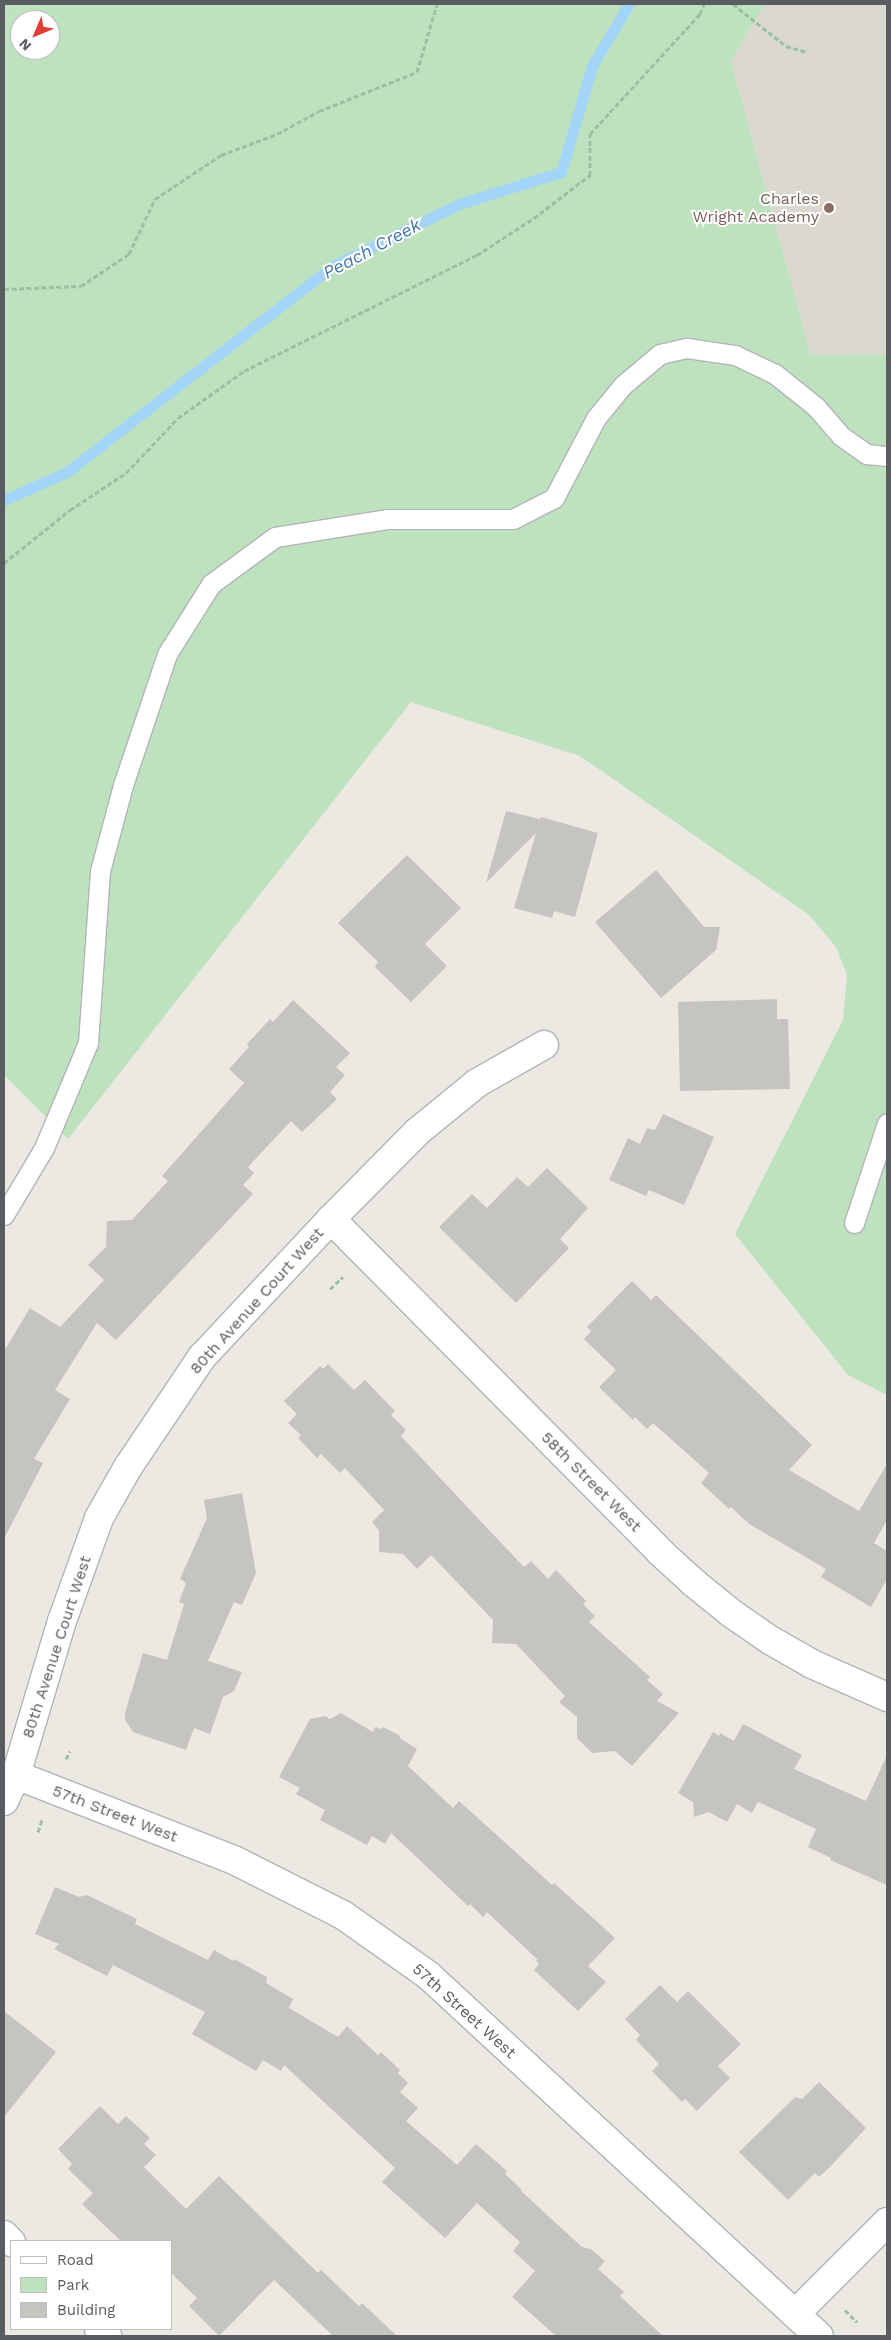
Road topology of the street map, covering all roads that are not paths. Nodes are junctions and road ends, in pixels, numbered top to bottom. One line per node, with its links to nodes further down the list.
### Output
1 (887, 456): 4 (lane)
2 (544, 1045): 5 (street, 80th Avenue Court West)
3 (887, 1123): 6 (lane)
4 (4, 1215)
5 (330, 1219): 7 (street, 58th Street West); 8 (street, 80th Avenue Court West)
6 (854, 1223)
7 (887, 1697)
8 (16, 1775): 9 (street, 80th Avenue Court West); 11 (street, 57th Street West)
9 (4, 1801)
10 (887, 2222): 11 (street)
11 (795, 2314): 12 (street, 57th Street West)
12 (819, 2336)

